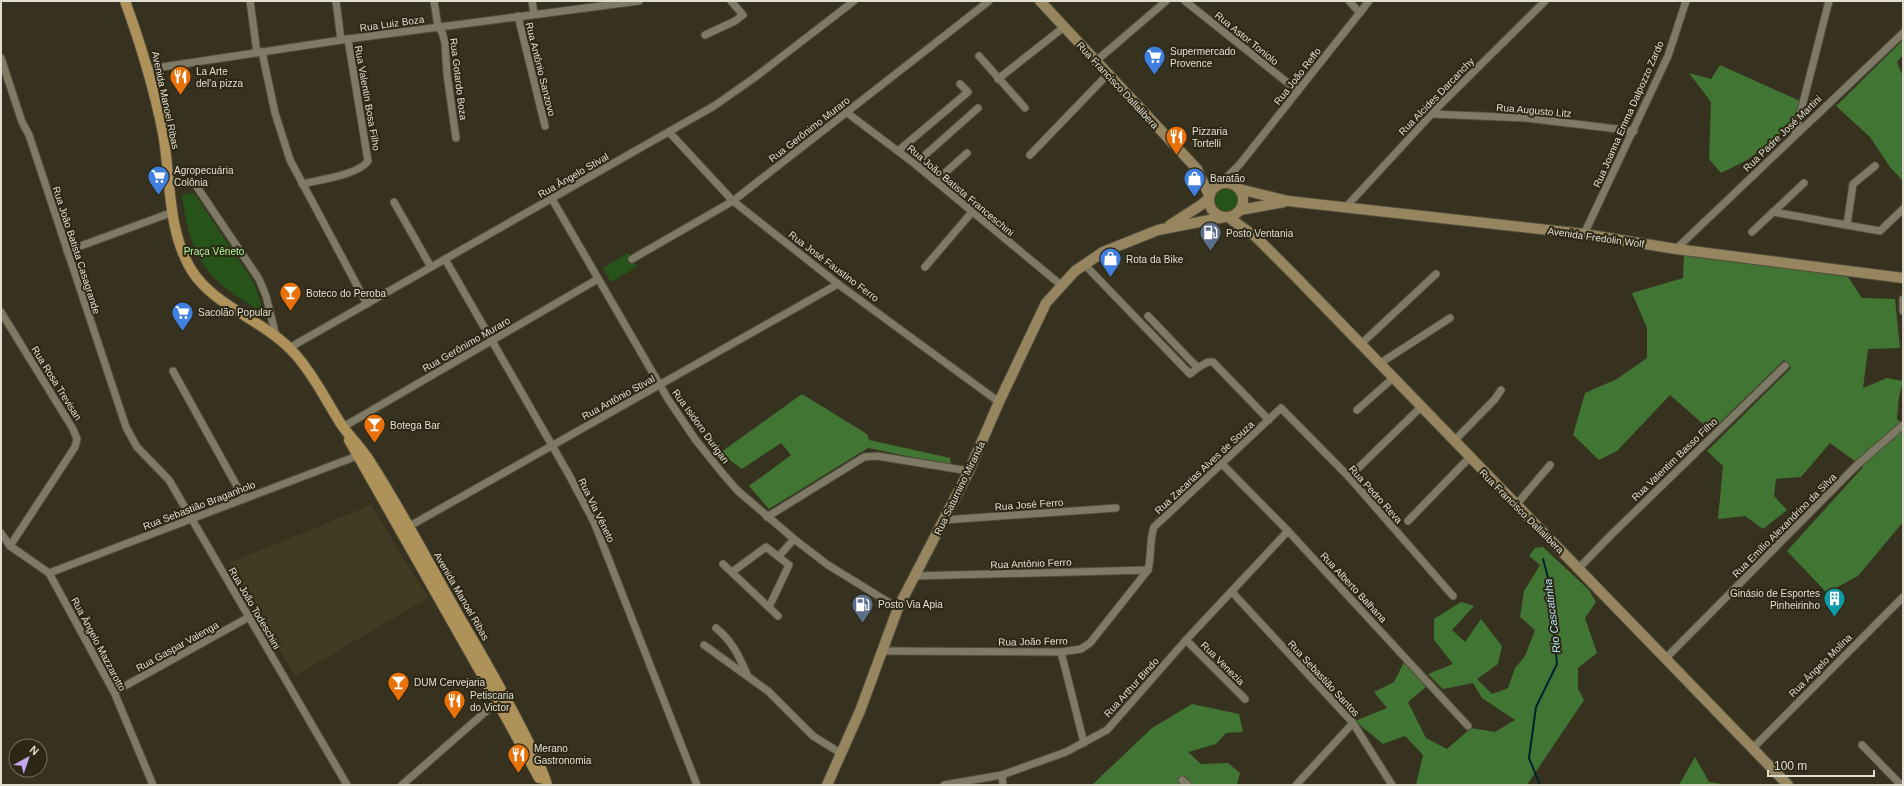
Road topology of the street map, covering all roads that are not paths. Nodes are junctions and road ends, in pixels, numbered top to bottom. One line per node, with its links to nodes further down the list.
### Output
1 (125, 1): 31 (main road, Avenida Manoel Ribas)
2 (250, 1): 27 (street)
3 (336, 1): 26 (street, Rua Valentin Bosa Filho)
4 (434, 1): 22 (street, Rua Gotardo Boza)
5 (532, 1): 20 (street, Rua Antônio Sanzovo)
6 (639, 1): 18 (street, Rua Luiz Boza)
7 (731, 1): 25 (street)
8 (854, 1): 42 (street, Rua Ângelo Stival)
9 (989, 1): 38 (street, Rua Gerônimo Muraro)
10 (1040, 1): 23 (main road, Rua Francisco Dallalibera)
11 (1166, 1): 30 (street)
12 (1185, 1): 35 (street, Rua Astor Toniolo)
13 (1349, 1): 19 (street)
14 (1369, 1): 19 (street, Rua João Reffo)
15 (1545, 1): 39 (street, Rua Alcides Darcanchy)
16 (1686, 1): 41 (street, Rua Joanna Emma Dalpozzo Zardo)
17 (1829, 1): 43 (street)
18 (608, 3): 20 (street, Rua Luiz Boza)
19 (1360, 13): 35 (street, Rua João Reffo)
20 (534, 14): 21 (street, Rua Luiz Boza)
21 (518, 16): 22 (street, Rua Luiz Boza); 40 (street, Rua Antônio Sanzovo)
22 (438, 26): 26 (street, Rua Luiz Boza); 44 (street, Rua Gotardo Boza)
23 (1064, 27): 30 (main road, Rua Francisco Dallalibera); 33 (street)
24 (1903, 33): 43 (street, Rua Padre José Martini)
25 (705, 35)
26 (345, 39): 27 (street, Rua Luiz Boza); 53 (street, Rua Valentin Bosa Filho)
27 (260, 52): 31 (street, Rua Luiz Boza); 53 (street)
28 (979, 56): 33 (street)
29 (1, 58): 73 (street, Rua João Batista Casagrande)
30 (1096, 61): 32 (main road, Rua Francisco Dallalibera)
31 (149, 69): 64 (main road, Avenida Manoel Ribas)
32 (1108, 74): 47 (street); 50 (main road, Rua Francisco Dallalibera)
33 (998, 79): 37 (street)
34 (960, 84): 45 (street)
35 (1298, 91): 54 (street, Rua João Reffo)
36 (978, 108): 48 (street)
37 (1025, 108)
38 (846, 112): 45 (street, Rua João Batista Franceschini); 59 (street, Rua Gerônimo Muraro)
39 (1432, 114): 41 (street, Rua Augusto Litz); 62 (street, Rua Alcides Darcanchy)
40 (545, 126)
41 (1634, 130): 71 (street, Rua Joanna Emma Dalpozzo Zardo)
42 (669, 132): 58 (street, Rua Ângelo Stival); 59 (street, Rua José Faustino Ferro)
43 (1795, 135): 72 (street, Rua Padre José Martini)
44 (456, 138)
45 (898, 151): 48 (street, Rua João Batista Franceschini)
46 (967, 153): 51 (street)
47 (1030, 155)
48 (915, 164): 51 (street, Rua João Batista Franceschini)
49 (1875, 166): 68 (street)
50 (1197, 169): 54 (main road, Rua Francisco Dallalibera); 57 (main road, Rua Francisco Dallalibera)
51 (936, 181): 65 (street, Rua João Batista Franceschini)
52 (1804, 182): 66 (street)
53 (302, 184): 85 (street)
54 (1225, 184): 56 (main road); 57 (main road)
55 (197, 187): 90 (street)
56 (1239, 189): 60 (main road, Avenida Fredolin Wolf); 67 (main road)
57 (1209, 196): 67 (main road); 69 (main road, Rua Saturnino Miranda)
58 (552, 199): 74 (street, Rua Ângelo Stival); 81 (street, Rua Isidoro Durigan)
59 (733, 200): 75 (street, Rua Gerônimo Muraro); 82 (street, Rua José Faustino Ferro)
60 (1288, 201): 62 (main road, Avenida Fredolin Wolf); 67 (main road, Avenida Fredolin Wolf)
61 (394, 202): 77 (street)
62 (1345, 208): 71 (main road, Avenida Fredolin Wolf)
63 (1903, 209): 68 (street)
64 (173, 212): 73 (street); 90 (main road, Avenida Manoel Ribas)
65 (972, 212): 78 (street); 83 (street, Rua João Batista Franceschini)
66 (1773, 212): 68 (street); 70 (street)
67 (1233, 214): 69 (main road, Rua Saturnino Miranda); 92 (main road, Rua Francisco Dallalibera)
68 (1847, 225)
69 (1166, 228): 76 (main road, Rua Saturnino Miranda)
70 (1752, 232)
71 (1584, 234): 72 (main road, Avenida Fredolin Wolf)
72 (1676, 249): 80 (main road, Avenida Fredolin Wolf)
73 (67, 251): 110 (street, Rua João Batista Casagrande)
74 (445, 259): 77 (street, Rua Ângelo Stival); 91 (street, Rua Via Vêneto)
75 (632, 259)
76 (1084, 264): 83 (main road, Rua Saturnino Miranda); 96 (street)
77 (431, 267): 85 (street, Rua Ângelo Stival)
78 (925, 267)
79 (1436, 274): 92 (street)
80 (1903, 278)
81 (598, 279): 91 (street, Rua Gerônimo Muraro); 99 (street, Rua Isidoro Durigan)
82 (838, 284): 99 (street, Rua Antônio Stival); 101 (street, Rua José Faustino Ferro)
83 (1061, 285): 101 (main road, Rua Saturnino Miranda)
84 (1903, 299): 86 (street)
85 (367, 304): 93 (street, Rua Ângelo Stival)
86 (1903, 311)
87 (1, 312): 128 (street, Rua Rosa Trevisan)
88 (1148, 316): 96 (street)
89 (1450, 318): 94 (street)
90 (276, 336): 93 (main road, Avenida Manoel Ribas)
91 (492, 340): 107 (street, Rua Gerônimo Muraro); 109 (street, Rua Via Vêneto)
92 (1361, 344): 94 (main road, Rua Francisco Dallalibera)
93 (289, 348): 107 (main road, Avenida Manoel Ribas)
94 (1379, 364): 98 (main road, Rua Francisco Dallalibera)
95 (1785, 366): 131 (street, Rua Valentim Basso Filho)
96 (1199, 367): 105 (street)
97 (173, 371): 117 (street)
98 (1393, 378): 102 (main road, Rua Francisco Dallalibera); 104 (street)
99 (659, 386): 109 (street, Rua Antônio Stival); 120 (street, Rua Isidoro Durigan)
100 (1501, 390): 108 (street)
101 (999, 402): 115 (main road, Rua Saturnino Miranda)
102 (1421, 407): 108 (main road, Rua Francisco Dallalibera); 116 (street)
103 (1281, 408): 105 (street, Rua Zacarias Alves de Souza); 116 (street, Rua Pedro Reva)
104 (1357, 410)
105 (1269, 420): 113 (street, Rua Zacarias Alves de Souza)
106 (1903, 425): 148 (street, Rua Emílio Alexandrino da Silva)
107 (344, 427): 111 (main road, Avenida Manoel Ribas); 124 (main road, Avenida Manoel Ribas)
108 (1454, 441): 112 (main road, Rua Francisco Dallalibera)
109 (553, 446): 124 (street, Rua Antônio Stival); 165 (street, Rua Via Vêneto)
110 (137, 447): 121 (street, Rua João Todeschini)
111 (357, 456): 117 (street, Rua Sebastião Braganholo); 151 (main road, Avenida Manoel Ribas)
112 (1470, 457): 118 (main road, Rua Francisco Dallalibera); 123 (street)
113 (1222, 464): 125 (street, Rua Alberto Balhana); 132 (street, Rua Zacarias Alves de Souza)
114 (1550, 464): 118 (street)
115 (969, 471): 120 (street); 122 (main road, Rua Saturnino Miranda)
116 (1349, 478): 137 (street, Rua Pedro Reva)
117 (244, 499): 121 (street, Rua Sebastião Braganholo)
118 (1516, 505): 131 (main road, Rua Francisco Dallalibera)
119 (1116, 508): 122 (street, Rua José Ferro)
120 (767, 517): 127 (street, Rua Isidoro Durigan)
121 (191, 519): 134 (street, Rua Sebastião Braganholo); 142 (street, Rua João Todeschini)
122 (944, 520): 135 (main road, Rua Saturnino Miranda)
123 (1408, 521)
124 (408, 527): 151 (main road, Avenida Manoel Ribas)
125 (1288, 531): 136 (street, Rua Arthur Bindo); 154 (street, Rua Alberto Balhana)
126 (1, 533): 128 (street, Rua Ângelo Mazzarotto)
127 (794, 539): 129 (street); 140 (street, Rua Isidoro Durigan)
128 (10, 546): 134 (street, Rua Ângelo Mazzarotto)
129 (779, 556): 133 (street); 139 (street)
130 (723, 564): 133 (street)
131 (1579, 568): 148 (main road, Rua Francisco Dallalibera)
132 (1148, 570): 135 (street, Rua Antônio Ferro); 147 (street, Rua João Ferro)
133 (732, 572): 139 (street)
134 (49, 573): 150 (street, Rua Ângelo Mazzarotto)
135 (914, 576): 140 (main road, Rua Saturnino Miranda)
136 (1232, 592): 144 (street, Rua Arthur Bindo); 153 (street, Rua Sebastião Santos)
137 (1453, 596)
138 (1903, 597): 157 (street, Rua Ângelo Molina)
139 (769, 607): 141 (street)
140 (898, 608): 146 (main road, Rua Saturnino Miranda)
141 (778, 616)
142 (249, 617): 150 (street, Rua Gaspar Valenga); 161 (street, Rua João Todeschini)
143 (716, 628): 149 (street)
144 (1186, 640): 152 (street, Rua Venezia); 155 (street, Rua Arthur Bindo)
145 (704, 645): 149 (street)
146 (882, 651): 147 (street, Rua João Ferro); 158 (main road, Rua Saturnino Miranda)
147 (1061, 652): 155 (street)
148 (1665, 659): 157 (main road, Rua Francisco Dallalibera)
149 (748, 676): 158 (street)
150 (114, 692): 160 (street, Rua Ângelo Mazzarotto)
151 (501, 698): 162 (street); 163 (main road, Avenida Manoel Ribas); 164 (main road, Avenida Manoel Ribas)
152 (1245, 699)
153 (1353, 723): 169 (street); 170 (street, Rua Sebastião Santos)
154 (1468, 726)
155 (1084, 743): 159 (street, Rua Arthur Bindo)
156 (1862, 745): 172 (street)
157 (1753, 748): 171 (main road, Rua Francisco Dallalibera)
158 (842, 754): 166 (main road, Rua Saturnino Miranda)
159 (1002, 775): 167 (street, Rua Arthur Bindo); 168 (street)
160 (153, 785)
161 (347, 785)
162 (402, 785)
163 (543, 785)
164 (547, 785)
165 (697, 785)
166 (827, 785)
167 (944, 785)
168 (1003, 785)
169 (1296, 785)
170 (1392, 785)
171 (1788, 785)
172 (1901, 785)

